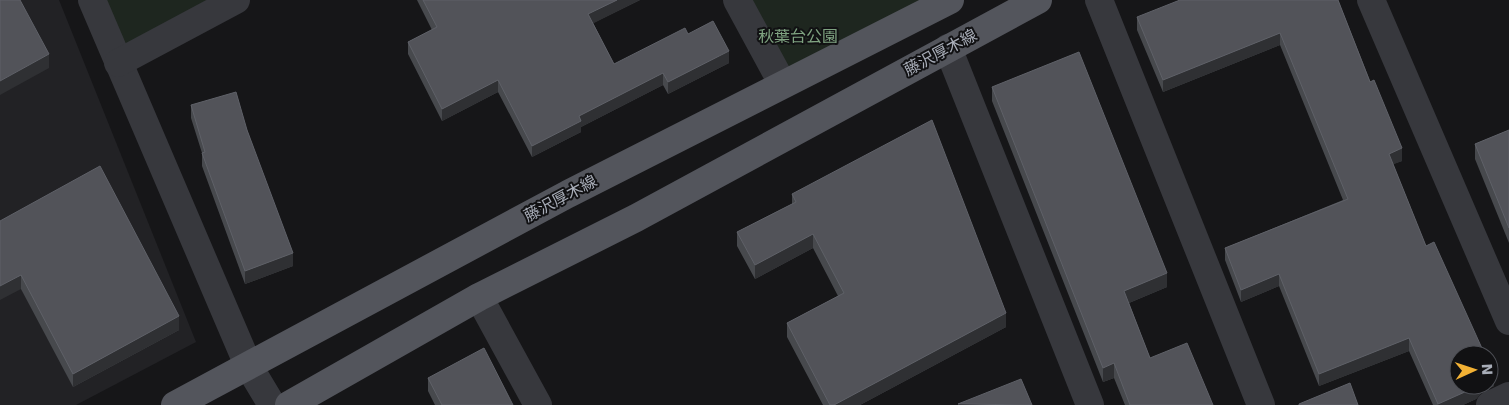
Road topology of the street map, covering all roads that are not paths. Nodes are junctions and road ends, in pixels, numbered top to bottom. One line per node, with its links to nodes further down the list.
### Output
1 (92, 0): 9 (street)
2 (236, 0): 9 (street)
3 (737, 0): 10 (street)
4 (950, 0): 10 (main road, 藤沢厚木線)
5 (1038, 0): 8 (main road, 藤沢厚木線)
6 (1099, 0): 20 (street)
7 (1371, 0): 12 (street)
8 (948, 48): 11 (main road, 藤沢厚木線); 19 (street)
9 (118, 63): 13 (street)
10 (782, 83): 13 (main road, 藤沢厚木線)
11 (479, 297): 17 (main road, 藤沢厚木線); 18 (street)
12 (1509, 321)
13 (248, 364): 15 (main road, 藤沢厚木線); 16 (street)
14 (1509, 396): 21 (street)
15 (175, 405)
16 (272, 405)
17 (288, 405)
18 (538, 405)
19 (1090, 405)
20 (1261, 405)
21 (1490, 405)

